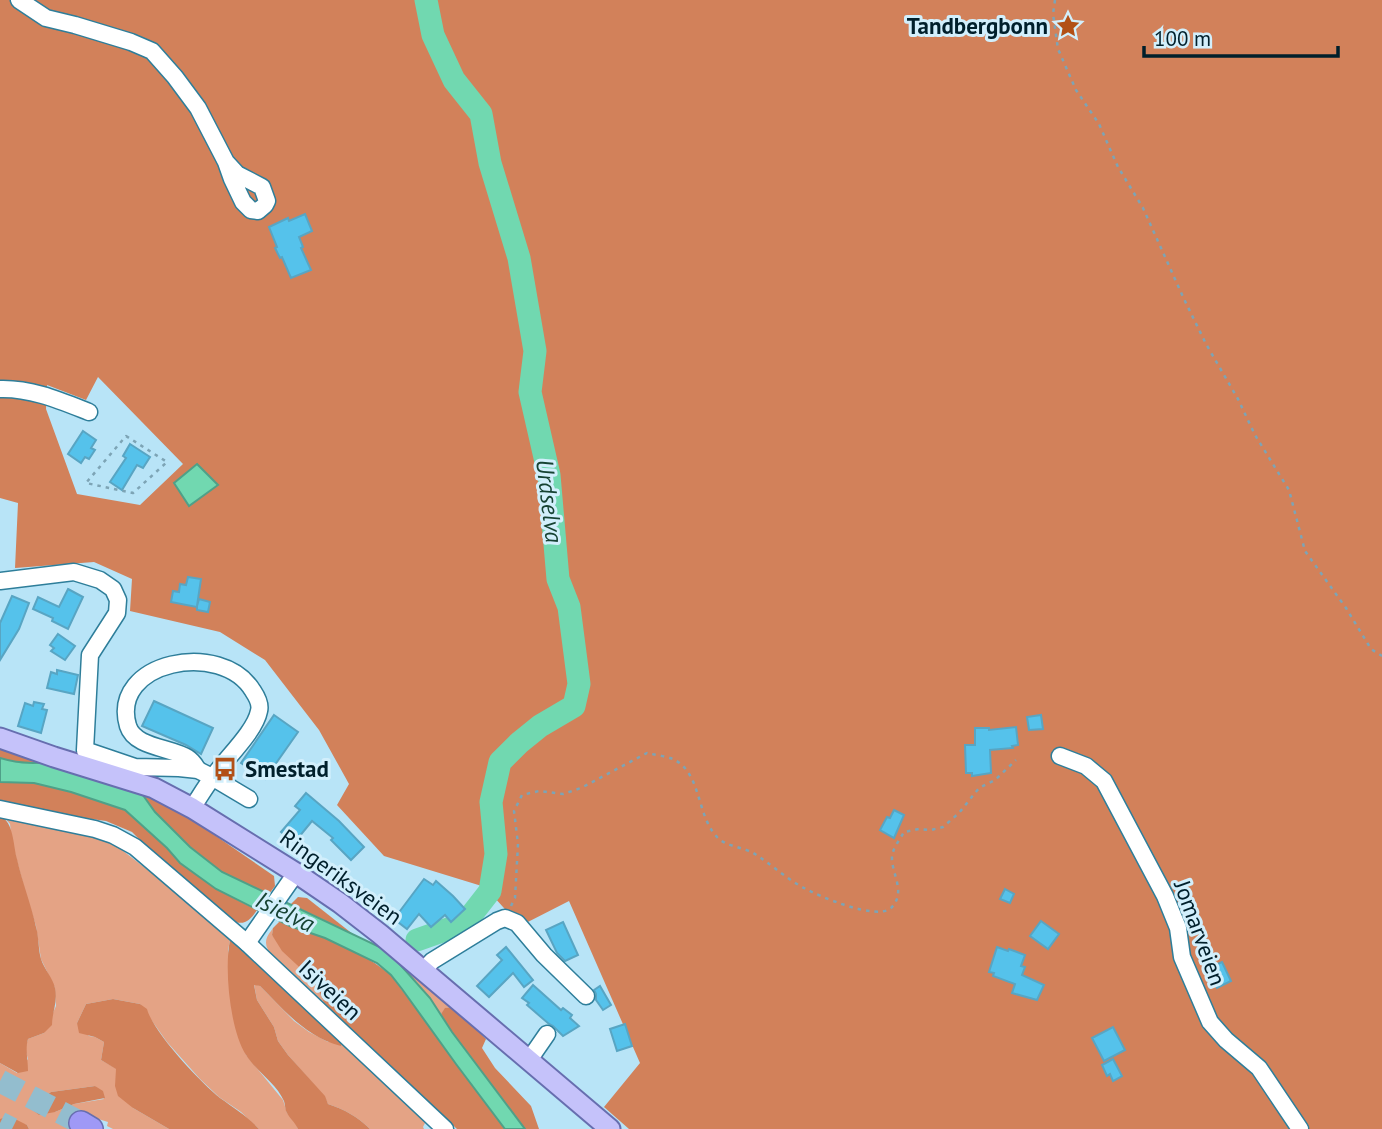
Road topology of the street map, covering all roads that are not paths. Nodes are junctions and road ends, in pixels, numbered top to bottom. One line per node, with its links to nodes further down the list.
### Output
1 (19, 0): 2 (street)
2 (226, 162)
3 (0, 389): 4 (street)
4 (89, 412)
5 (0, 581): 8 (street)
6 (0, 738): 10 (main road, Ringeriksveien)
7 (1060, 756): 20 (street, Jomarveien)
8 (205, 774): 8 (street); 9 (street); 10 (street)
9 (249, 799)
10 (192, 808): 12 (main road, Ringeriksveien)
11 (0, 809): 13 (street, Isiveien)
12 (296, 873): 13 (street); 14 (main road, Ringeriksveien)
13 (247, 943): 18 (street, Isiveien)
14 (424, 970): 15 (street); 17 (main road, Ringeriksveien)
15 (586, 996)
16 (547, 1034): 17 (street)
17 (529, 1060): 19 (main road, Ringeriksveien)
18 (445, 1129)
19 (610, 1129)
20 (1300, 1129)

